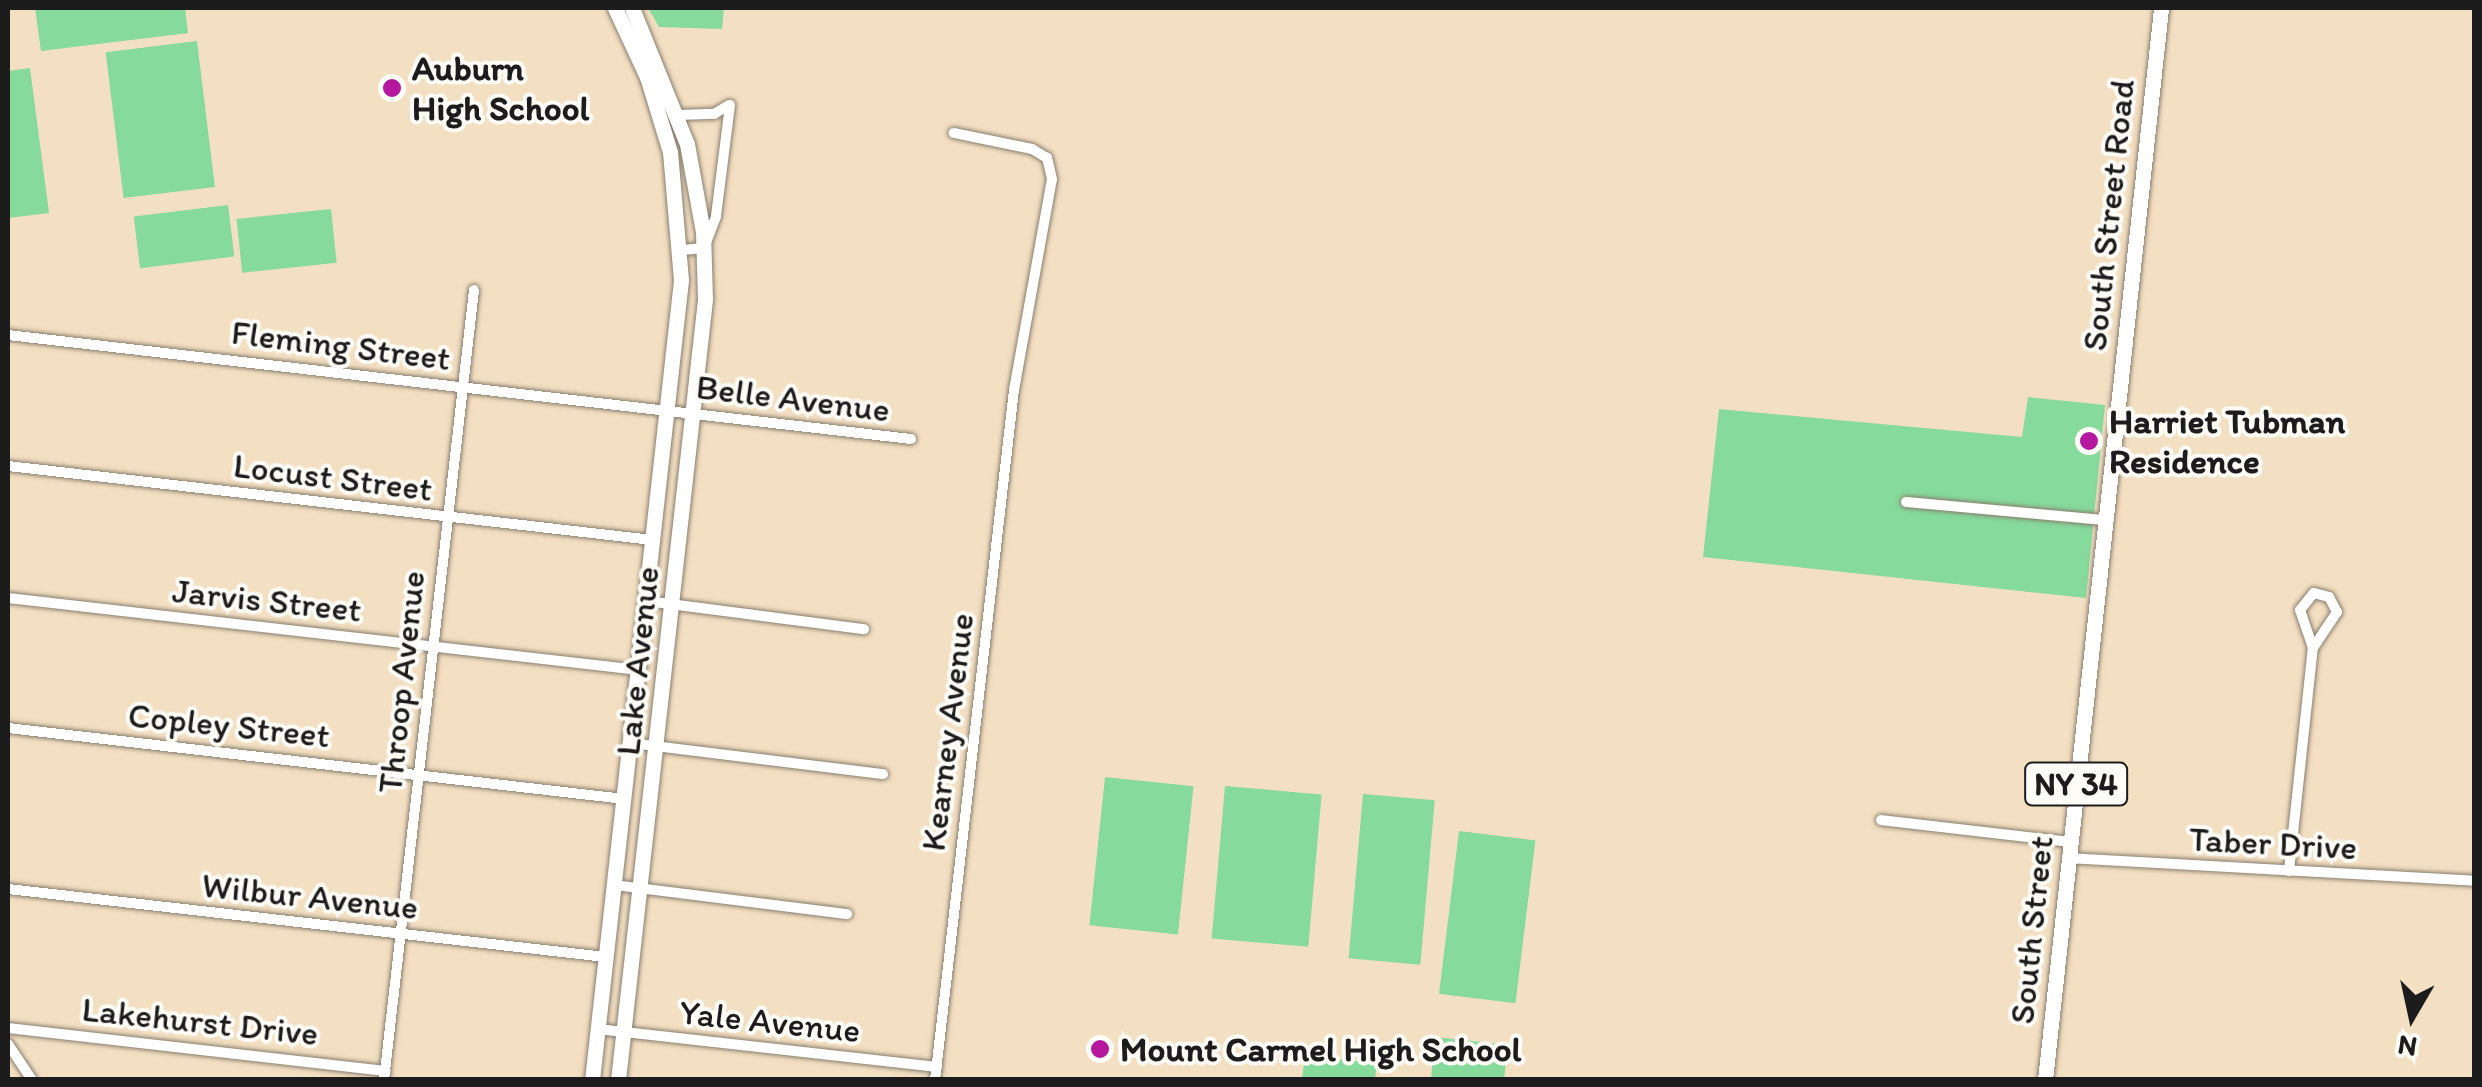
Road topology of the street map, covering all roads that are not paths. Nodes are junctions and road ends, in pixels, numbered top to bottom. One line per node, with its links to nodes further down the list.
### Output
1 (615, 8): 7 (main road, Lake Avenue)
2 (632, 8): 4 (main road, Lake Avenue)
3 (2161, 8): 15 (main road, South Street Road / NY 34)
4 (678, 115): 6 (main road, Lake Avenue); 6 (street, Lake Avenue)
5 (954, 133): 47 (street, Kearney Avenue)
6 (704, 248): 7 (street); 12 (main road, Lake Avenue)
7 (682, 250): 11 (main road, Lake Avenue)
8 (474, 290): 10 (street, Throop Avenue)
9 (8, 334): 10 (street, Fleming Street)
10 (464, 386): 11 (street, Fleming Street); 17 (street, Throop Avenue)
11 (668, 410): 12 (street, Belle Avenue); 19 (main road, Lake Avenue)
12 (695, 415): 13 (street, Belle Avenue); 22 (main road, Lake Avenue)
13 (911, 439)
14 (8, 466): 17 (street, Locust Street)
15 (2108, 488): 18 (main road, South Street / NY 34)
16 (1906, 502): 18 (street)
17 (447, 518): 19 (street, Locust Street); 24 (street, Throop Avenue)
18 (2104, 520): 34 (main road, South Street / NY 34)
19 (652, 540): 21 (main road, Lake Avenue)
20 (8, 598): 24 (street, Jarvis Street)
21 (647, 601): 22 (street); 26 (main road, Lake Avenue)
22 (673, 604): 23 (street); 29 (main road, Lake Avenue)
23 (864, 628)
24 (433, 646): 26 (street, Jarvis Street); 31 (street, Throop Avenue)
25 (2313, 648): 25 (street); 35 (street)
26 (640, 670): 28 (main road, Lake Avenue)
27 (8, 728): 31 (street, Copley Street)
28 (630, 742): 29 (street); 32 (main road, Lake Avenue)
29 (656, 748): 30 (street); 39 (main road, Lake Avenue)
30 (883, 774)
31 (418, 775): 32 (street, Copley Street); 41 (street, Throop Avenue)
32 (624, 799): 37 (main road, Lake Avenue)
33 (1881, 820): 34 (street, Taber Drive)
34 (2069, 850): 35 (street, Taber Drive); 52 (main road, South Street / NY 34)
35 (2289, 871): 36 (street, Taber Drive)
36 (2474, 882)
37 (614, 885): 39 (street); 42 (main road, Lake Avenue)
38 (8, 889): 41 (street, Wilbur Avenue)
39 (640, 889): 40 (street); 45 (main road, Lake Avenue)
40 (847, 914)
41 (400, 934): 42 (street, Wilbur Avenue); 48 (street, Throop Avenue)
42 (606, 958): 44 (main road, Lake Avenue)
43 (8, 1028): 48 (street, Lakehurst Drive)
44 (598, 1030): 45 (street, Yale Avenue); 50 (main road, Lake Avenue)
45 (624, 1032): 47 (street, Yale Avenue); 51 (main road, Lake Avenue)
46 (8, 1044): 49 (street)
47 (936, 1073)
48 (385, 1075)
49 (32, 1080)
50 (592, 1080)
51 (618, 1080)
52 (2045, 1080)

